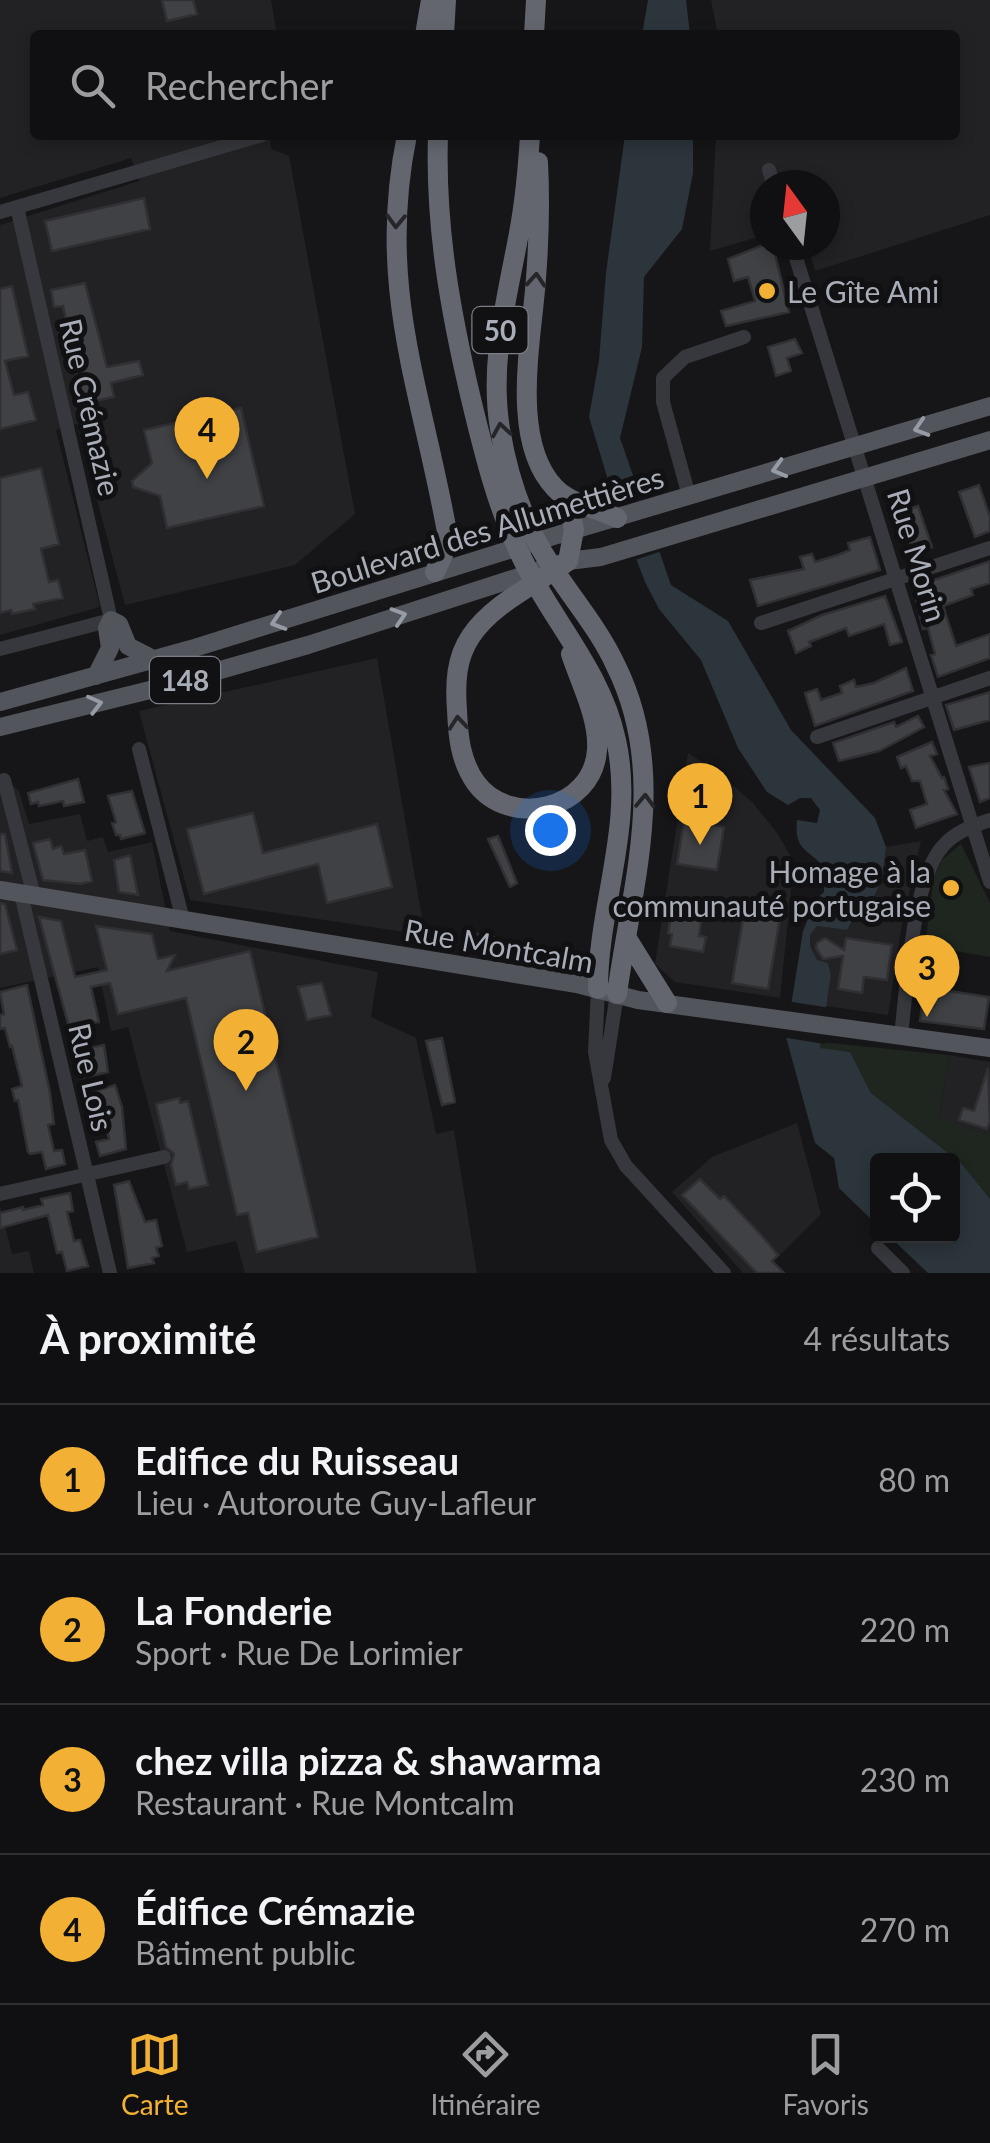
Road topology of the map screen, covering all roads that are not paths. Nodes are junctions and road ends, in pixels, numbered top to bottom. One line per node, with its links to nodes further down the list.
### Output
1 (431, 0): 4 (highway)
2 (446, 0): 5 (highway)
3 (536, 0): 6 (highway)
4 (427, 30)
5 (444, 30)
6 (534, 30)
7 (245, 140): 12 (street)
8 (406, 140): 27 (highway, one-way to 27)
9 (438, 140): 23 (highway, 50)
10 (532, 140): 23 (highway, 50, one-way to 10)
11 (534, 140): 21 (highway, one-way to 11)
12 (17, 207): 13 (street); 29 (street, Rue Crémazie)
13 (0, 212)
14 (797, 260): 18 (street, Rue Morin)
15 (744, 337): 20 (street)
16 (990, 406): 18 (main road, Boulevard des Allumettières, one-way to 18)
17 (990, 440): 19 (main road, Boulevard des Allumettières)
18 (856, 448): 19 (street, Rue Morin); 20 (main road, Boulevard des Allumettières, one-way to 20)
19 (866, 477): 26 (main road, Boulevard des Allumettières); 28 (street, Rue Morin)
20 (689, 496): 22 (main road, Boulevard des Allumettières)
21 (568, 500): 22 (highway); 24 (highway)
22 (609, 516): 24 (main road, Boulevard des Allumettières)
23 (518, 526): 30 (highway, 50); 48 (highway, 50, one-way to 23)
24 (574, 530): 26 (highway); 27 (main road, Boulevard des Allumettières)
25 (990, 548): 28 (street)
26 (568, 561): 30 (highway, one-way to 26); 38 (main road, Boulevard des Allumettières / 148, one-way to 26)
27 (435, 572): 33 (main road, Boulevard des Allumettières / 148, one-way to 33)
28 (898, 579): 31 (street); 36 (street, Rue Morin)
29 (112, 620): 32 (street); 33 (main road); 34 (main road)
30 (558, 620): 49 (highway, 50)
31 (761, 623)
32 (0, 649)
33 (155, 660): 34 (main road, Boulevard des Allumettières / 148)
34 (96, 676): 37 (main road, Boulevard des Allumettières / 148)
35 (990, 678): 36 (street)
36 (931, 697): 39 (street); 43 (street, Rue Morin)
37 (0, 702)
38 (0, 727)
39 (817, 737)
40 (140, 749): 47 (street)
41 (4, 780): 46 (street, Rue Lois)
42 (990, 820): 43 (street)
43 (971, 826): 44 (street, Rue Morin); 51 (street)
44 (990, 882)
45 (0, 890): 46 (main road, Rue Montcalm)
46 (27, 894): 47 (main road, Rue Montcalm); 54 (street, Rue Lois)
47 (183, 920): 49 (main road, Rue Montcalm)
48 (626, 937): 49 (highway, 50); 50 (highway)
49 (608, 992): 50 (main road, Rue Montcalm); 58 (street)
50 (666, 1003): 51 (main road, Rue Montcalm)
51 (901, 1035): 52 (main road, Rue Montcalm)
52 (990, 1048)
53 (164, 1157): 54 (street)
54 (86, 1174): 55 (street); 57 (street, Rue Lois)
55 (0, 1194)
56 (878, 1248): 59 (street)
57 (110, 1273)
58 (724, 1273)
59 (904, 1273)

